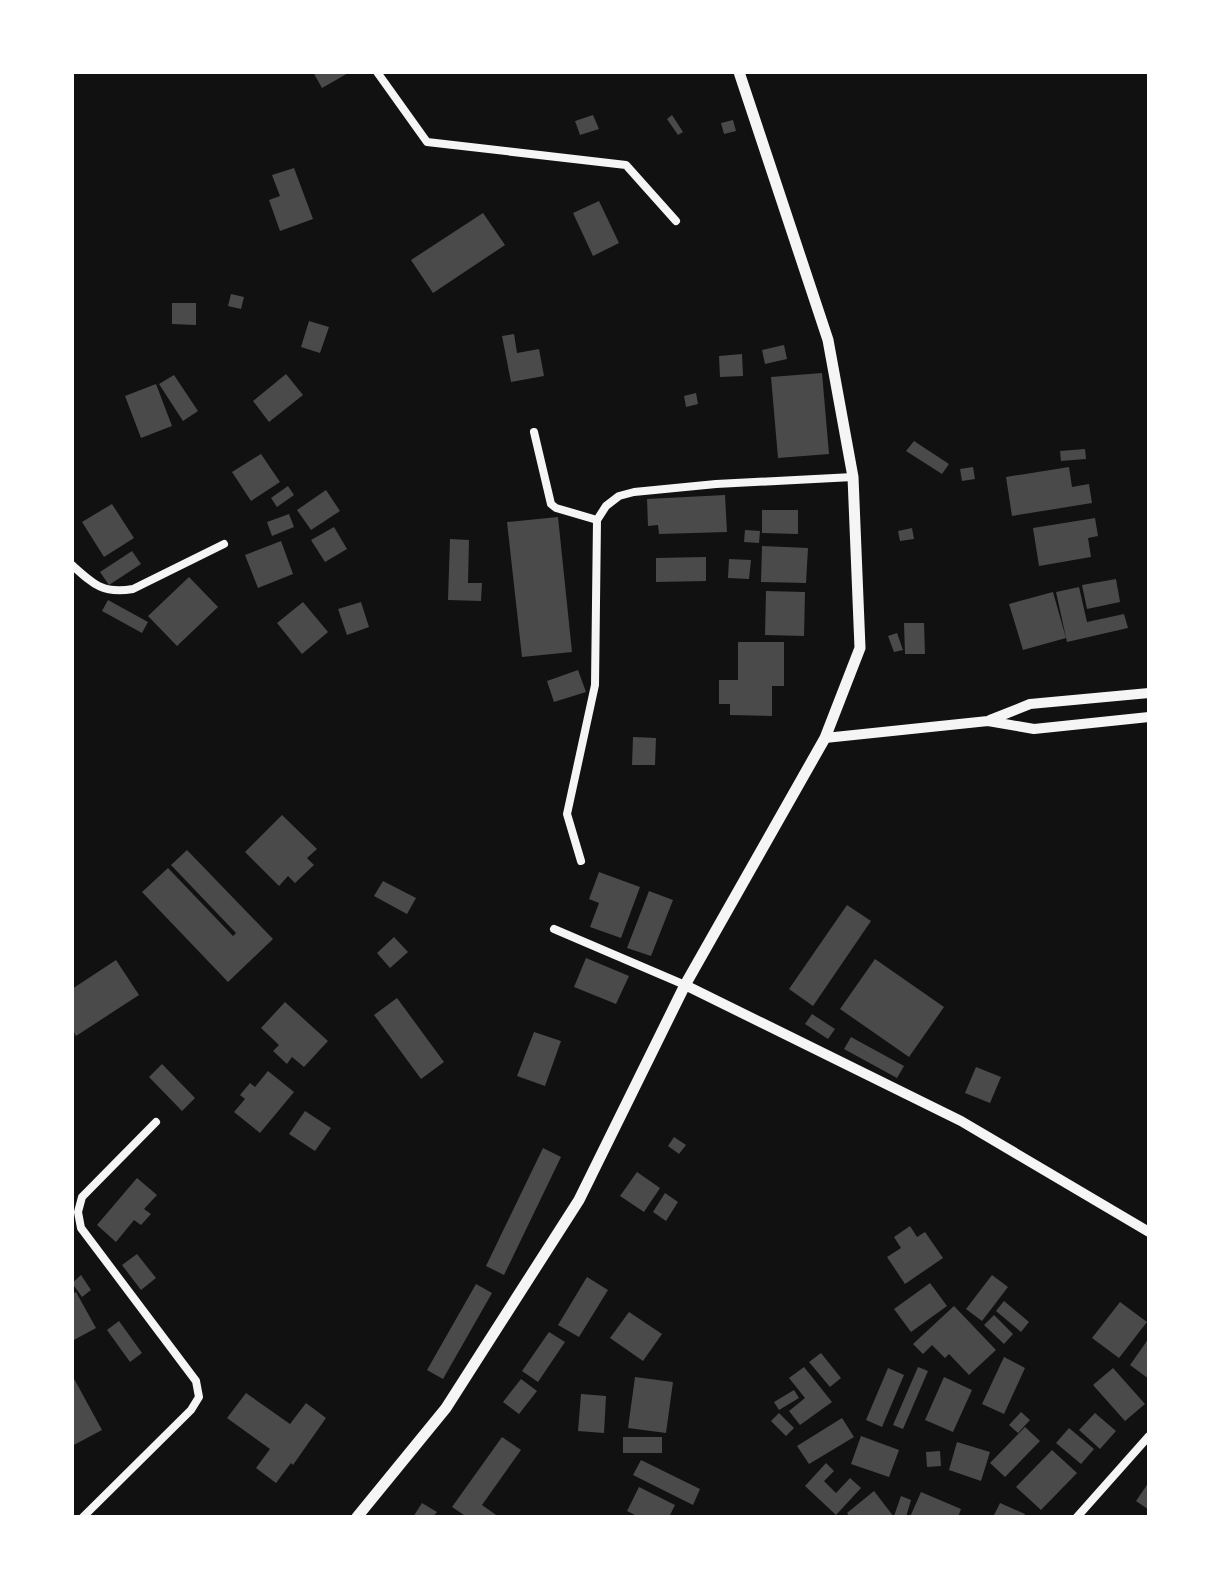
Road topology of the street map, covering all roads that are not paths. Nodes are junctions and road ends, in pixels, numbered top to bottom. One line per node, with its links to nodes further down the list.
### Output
1 (377, 72): 3 (street)
2 (739, 72): 5 (main road)
3 (676, 221)
4 (534, 432): 6 (street)
5 (853, 477): 6 (street); 12 (main road)
6 (597, 520): 13 (street)
7 (224, 544): 8 (street)
8 (72, 565)
9 (1149, 693): 11 (street)
10 (1149, 717): 11 (street)
11 (988, 721): 12 (street)
12 (825, 738): 15 (main road)
13 (581, 861)
14 (554, 929): 15 (street)
15 (685, 985): 17 (street); 20 (main road)
16 (156, 1122): 19 (street)
17 (1149, 1232)
18 (1149, 1436): 21 (street)
19 (83, 1517)
20 (357, 1517)
21 (1077, 1517)

